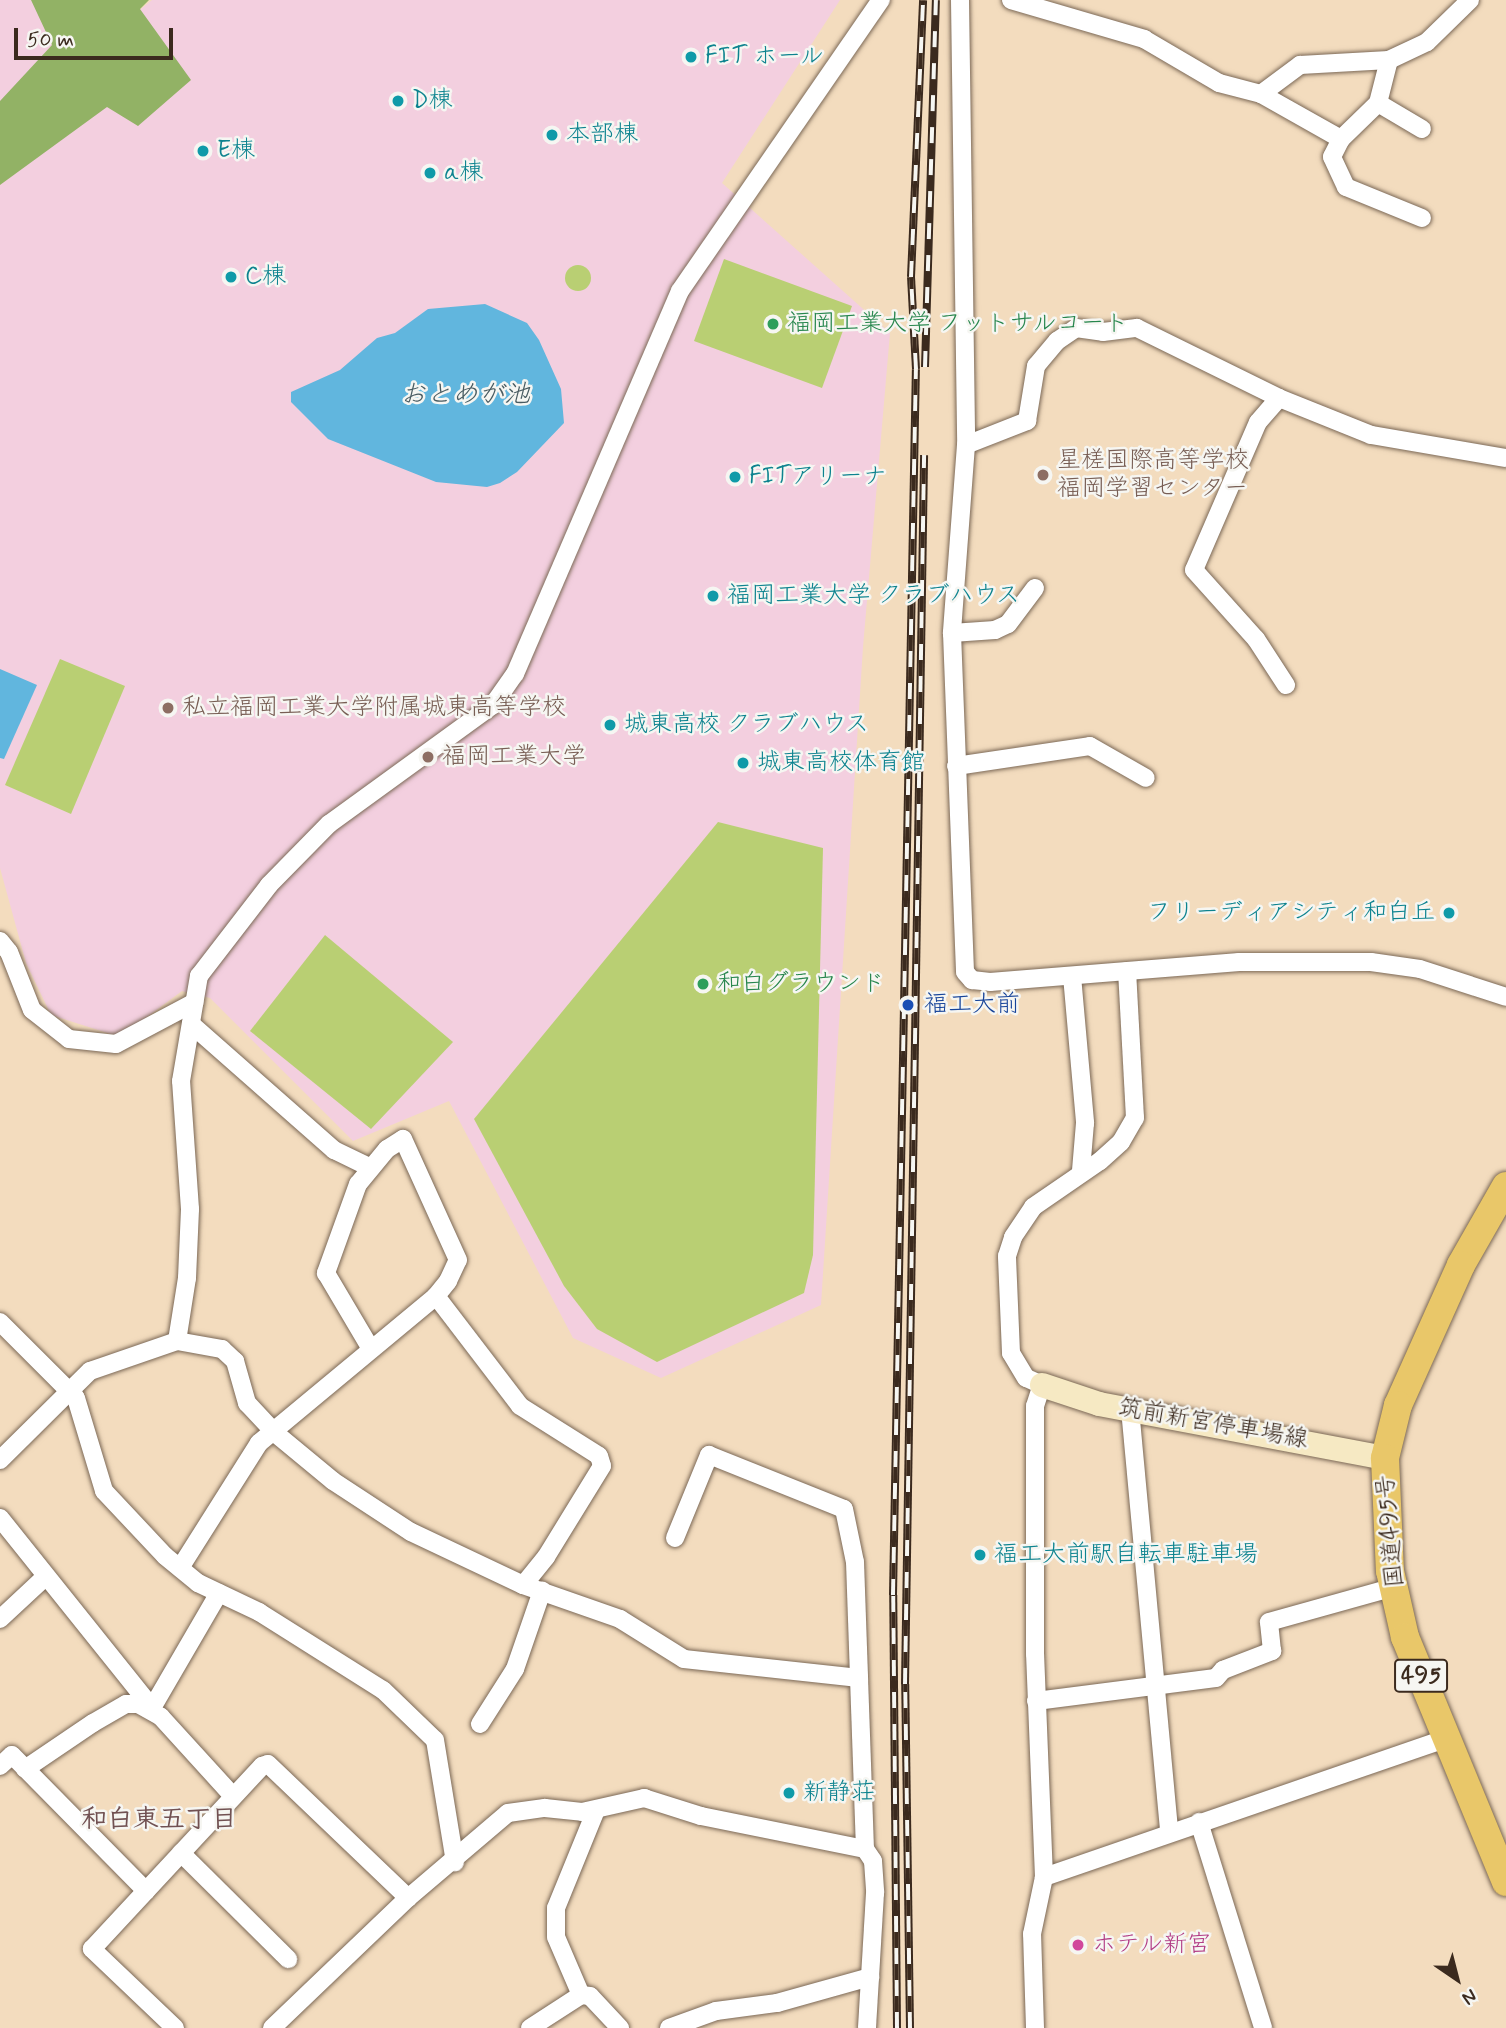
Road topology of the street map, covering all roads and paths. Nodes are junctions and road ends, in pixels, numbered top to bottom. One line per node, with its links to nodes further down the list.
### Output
1 (881, 0): 23 (street)
2 (960, 0): 12 (street)
3 (1011, 0): 6 (street)
4 (1470, 0): 5 (street)
5 (1389, 60): 6 (street); 7 (street)
6 (1261, 94): 9 (street)
7 (1378, 103): 8 (street); 9 (street)
8 (1422, 129)
9 (1341, 139): 10 (street)
10 (1422, 218)
11 (1279, 398): 12 (street); 13 (street); 16 (street)
12 (966, 445): 15 (street)
13 (1506, 458)
14 (1035, 588): 15 (street)
15 (952, 633): 17 (street)
16 (1286, 685)
17 (956, 766): 18 (street); 21 (street)
18 (1146, 778)
19 (0, 941): 23 (street)
20 (1127, 971): 21 (street); 22 (street); 26 (street)
21 (1072, 975): 26 (street)
22 (1506, 998)
23 (195, 1002): 24 (street)
24 (191, 1024): 25 (street); 30 (street)
25 (371, 1168): 28 (street); 31 (street)
26 (1081, 1171): 32 (street)
27 (1506, 1186): 36 (highway, 国道495号 / 495)
28 (436, 1296): 31 (street); 42 (street)
29 (0, 1322): 33 (street)
30 (177, 1341): 33 (street); 35 (street)
31 (370, 1349): 35 (street)
32 (1042, 1385): 34 (main road, 筑前新宮停車場線); 49 (street)
33 (67, 1390): 37 (street); 40 (street)
34 (1130, 1409): 36 (main road, 筑前新宮停車場線); 48 (street)
35 (275, 1433): 40 (street); 42 (street)
36 (1385, 1458): 43 (highway, 国道495号 / 495)
37 (0, 1460)
38 (0, 1518): 41 (street)
39 (675, 1538): 47 (street)
40 (180, 1568): 45 (street)
41 (44, 1578): 46 (street); 50 (street)
42 (523, 1585): 44 (street)
43 (1394, 1587): 48 (street); 52 (highway, 国道495号 / 495)
44 (542, 1591): 47 (street); 51 (street)
45 (219, 1593): 50 (street); 61 (street)
46 (0, 1619)
47 (859, 1678): 59 (street)
48 (1155, 1685): 49 (street); 58 (street)
49 (1036, 1701): 62 (street)
50 (152, 1708): 54 (street); 55 (street)
51 (480, 1724)
52 (1447, 1738): 57 (street); 63 (highway, 国道495号 / 495)
53 (0, 1766): 54 (street)
54 (25, 1769): 64 (street)
55 (233, 1796): 60 (street); 65 (street)
56 (596, 1810): 59 (street); 61 (street); 68 (street)
57 (1199, 1822): 58 (street); 76 (street)
58 (1169, 1833): 62 (street)
59 (865, 1849): 67 (street)
60 (181, 1853): 64 (street); 66 (street)
61 (455, 1862): 65 (street)
62 (1044, 1877): 75 (street)
63 (1506, 1882)
64 (146, 1891): 69 (street)
65 (408, 1898): 70 (street)
66 (288, 1959)
67 (870, 1977): 73 (street); 74 (street)
68 (581, 1995): 71 (street); 72 (street)
69 (175, 2028)
70 (272, 2028)
71 (530, 2028)
72 (620, 2028)
73 (669, 2028)
74 (867, 2028)
75 (1035, 2028)
76 (1263, 2028)

